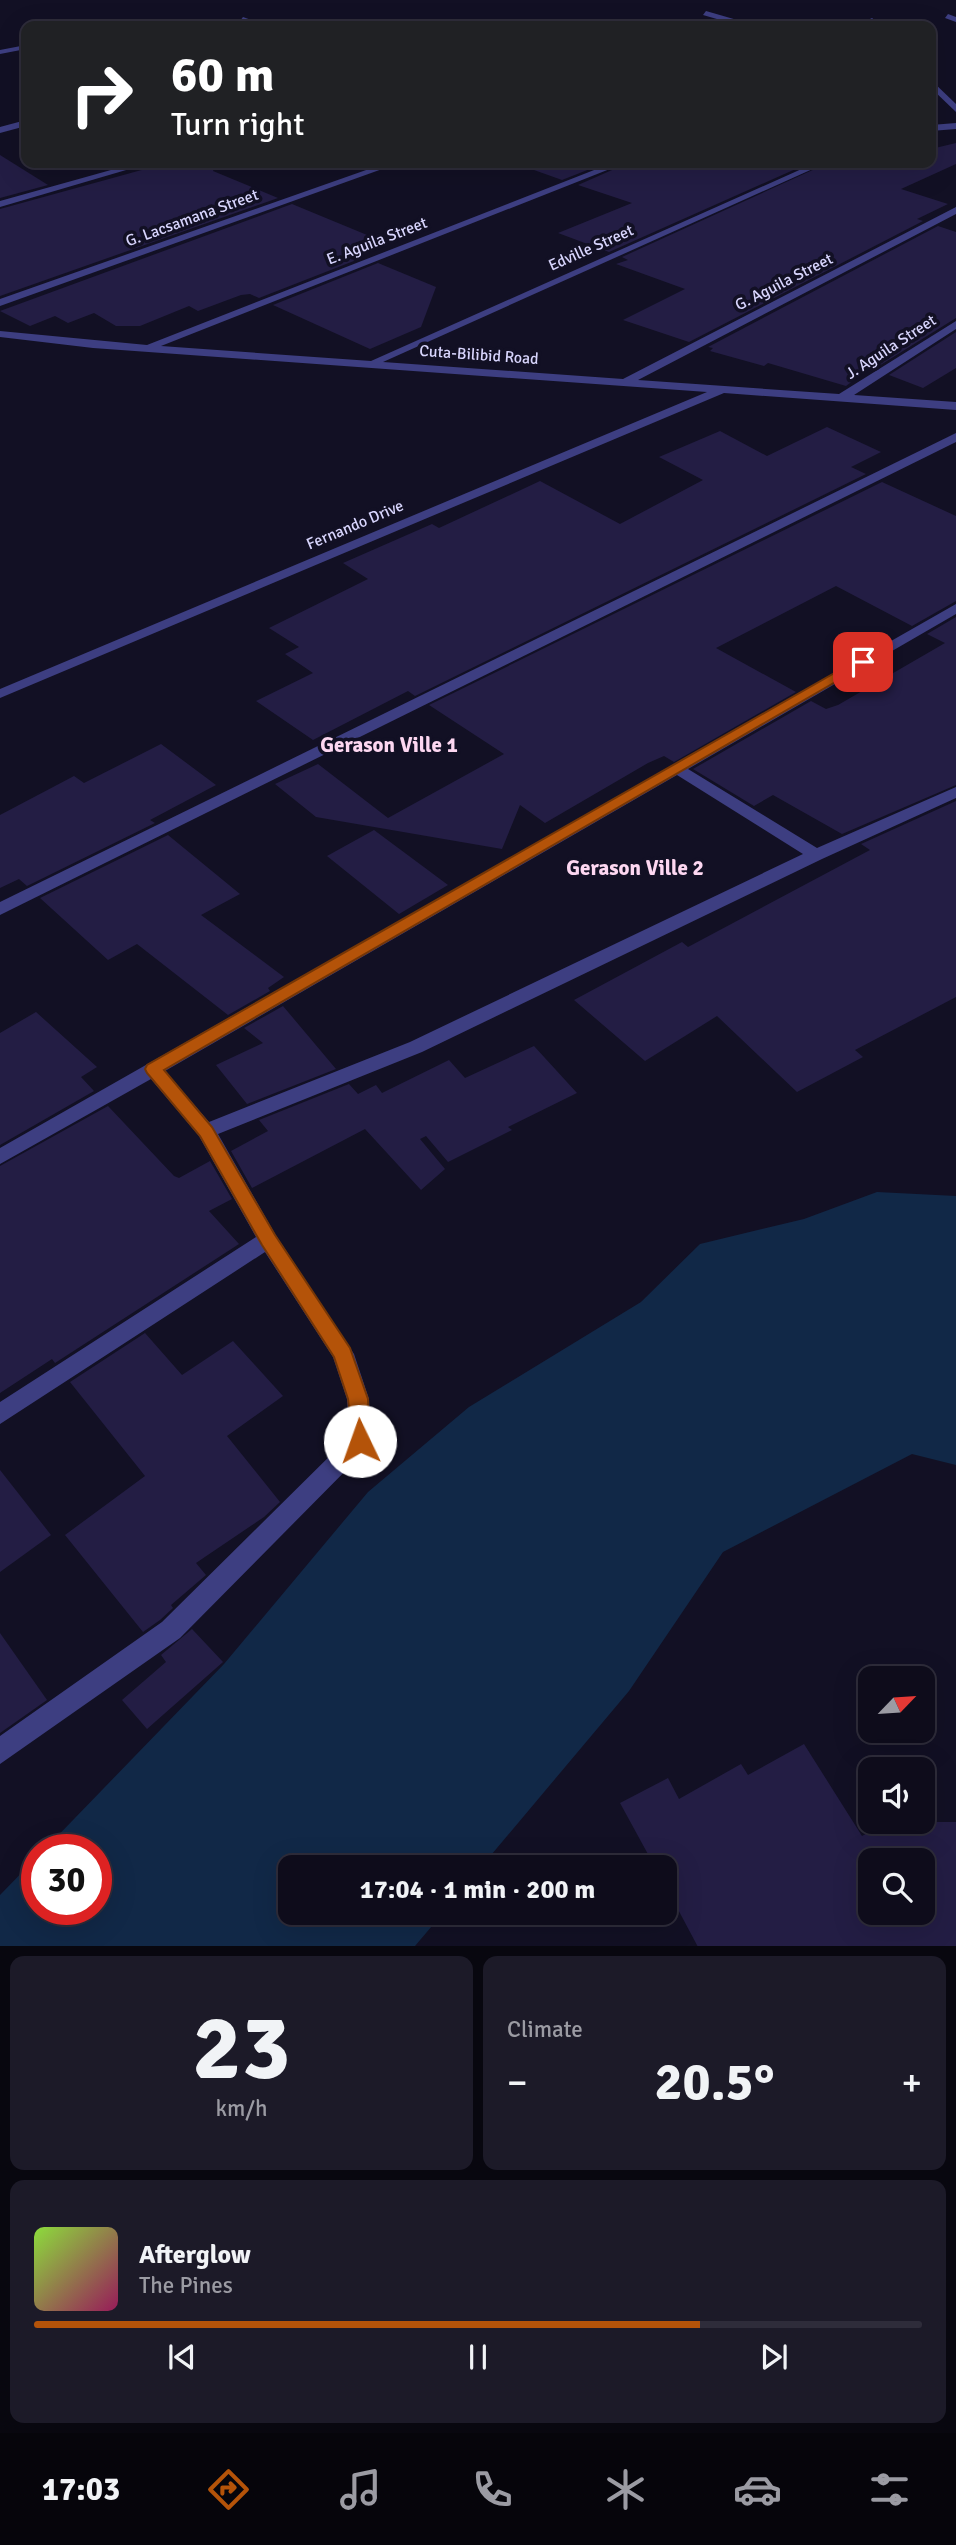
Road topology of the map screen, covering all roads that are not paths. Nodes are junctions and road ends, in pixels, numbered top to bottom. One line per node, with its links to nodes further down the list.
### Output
1 (706, 13): 4 (street)
2 (243, 19): 3 (street)
3 (248, 21)
4 (732, 21)
5 (21, 48): 6 (street)
6 (0, 52)
7 (936, 88): 8 (street)
8 (956, 109)
9 (21, 124): 12 (street)
10 (956, 126): 11 (street)
11 (936, 128)
12 (0, 130)
13 (127, 168): 17 (street)
14 (380, 168): 19 (street, G. Lacsamana Street)
15 (607, 168): 22 (street, E. Aguila Street)
16 (811, 168): 23 (street, Edville Street)
17 (0, 204)
18 (956, 210): 24 (street, G. Aguila Street)
19 (0, 303)
20 (956, 324): 26 (street, J. Aguila Street)
21 (0, 334): 22 (street, Cuta-Bilibid Road)
22 (146, 348): 23 (street, Cuta-Bilibid Road)
23 (373, 363): 24 (street, Cuta-Bilibid Road)
24 (625, 382): 25 (street, Cuta-Bilibid Road)
25 (724, 389): 26 (street, Cuta-Bilibid Road); 30 (street, Fernando Drive)
26 (843, 397): 27 (street, Cuta-Bilibid Road)
27 (956, 406)
28 (956, 438): 34 (street)
29 (956, 608): 31 (street)
30 (0, 694)
31 (678, 769): 33 (street); 35 (street)
32 (956, 792): 33 (street)
33 (816, 855): 36 (street)
34 (0, 909)
35 (153, 1069): 36 (street); 37 (street)
36 (206, 1131): 38 (street)
37 (0, 1157)
38 (268, 1240): 39 (street); 40 (street)
39 (0, 1414)
40 (0, 1751)

